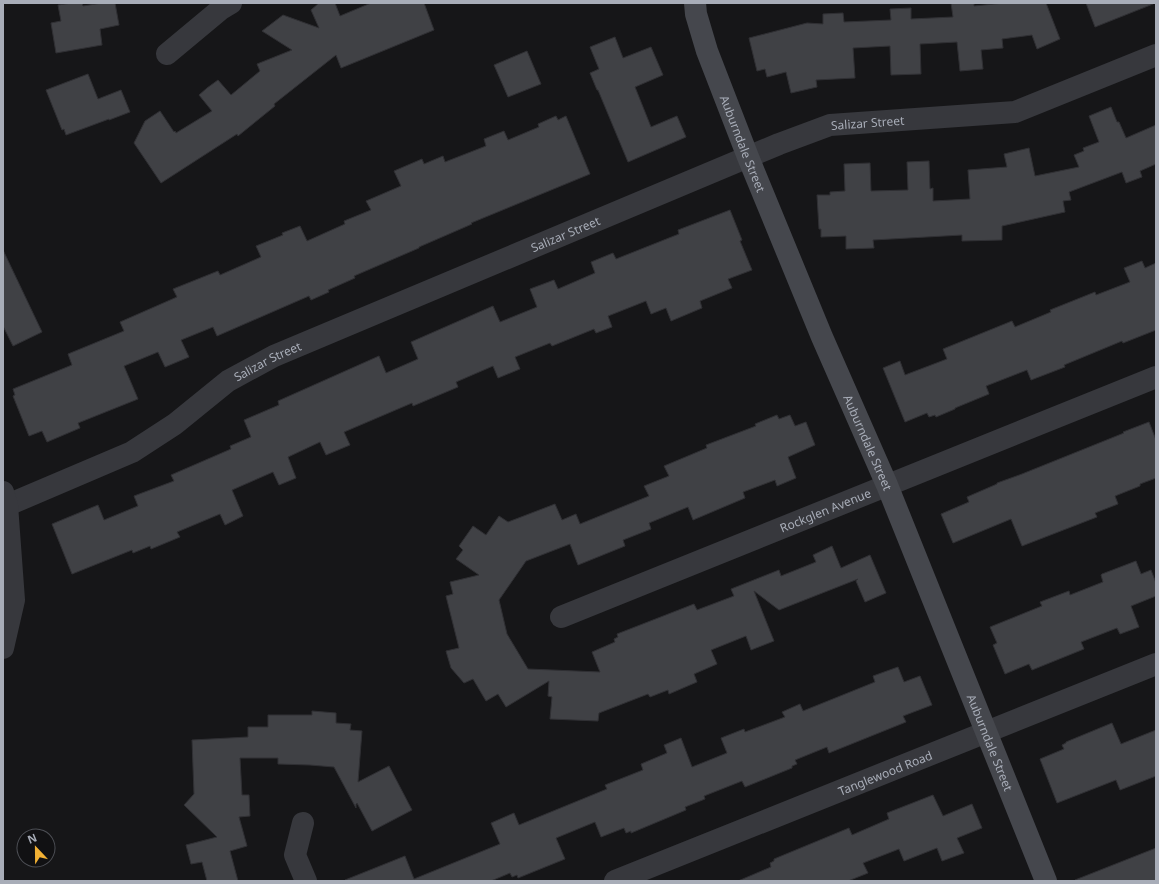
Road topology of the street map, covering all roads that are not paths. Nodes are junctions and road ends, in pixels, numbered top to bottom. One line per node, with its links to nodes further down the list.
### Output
1 (231, 3): 3 (street)
2 (695, 3): 5 (street, Auburndale Street)
3 (167, 54)
4 (1156, 55): 5 (street, Salizar Street)
5 (748, 157): 7 (street, Auburndale Street); 8 (street, Salizar Street)
6 (1156, 377): 7 (street, Rockglen Avenue)
7 (887, 485): 9 (street, Rockglen Avenue); 12 (street, Auburndale Street)
8 (4, 501): 10 (street)
9 (561, 617)
10 (3, 648)
11 (1156, 664): 12 (street, Tanglewood Road)
12 (987, 732): 15 (street, Tanglewood Road); 16 (street, Auburndale Street)
13 (303, 823): 14 (street)
14 (306, 881)
15 (615, 881)
16 (1046, 881)

